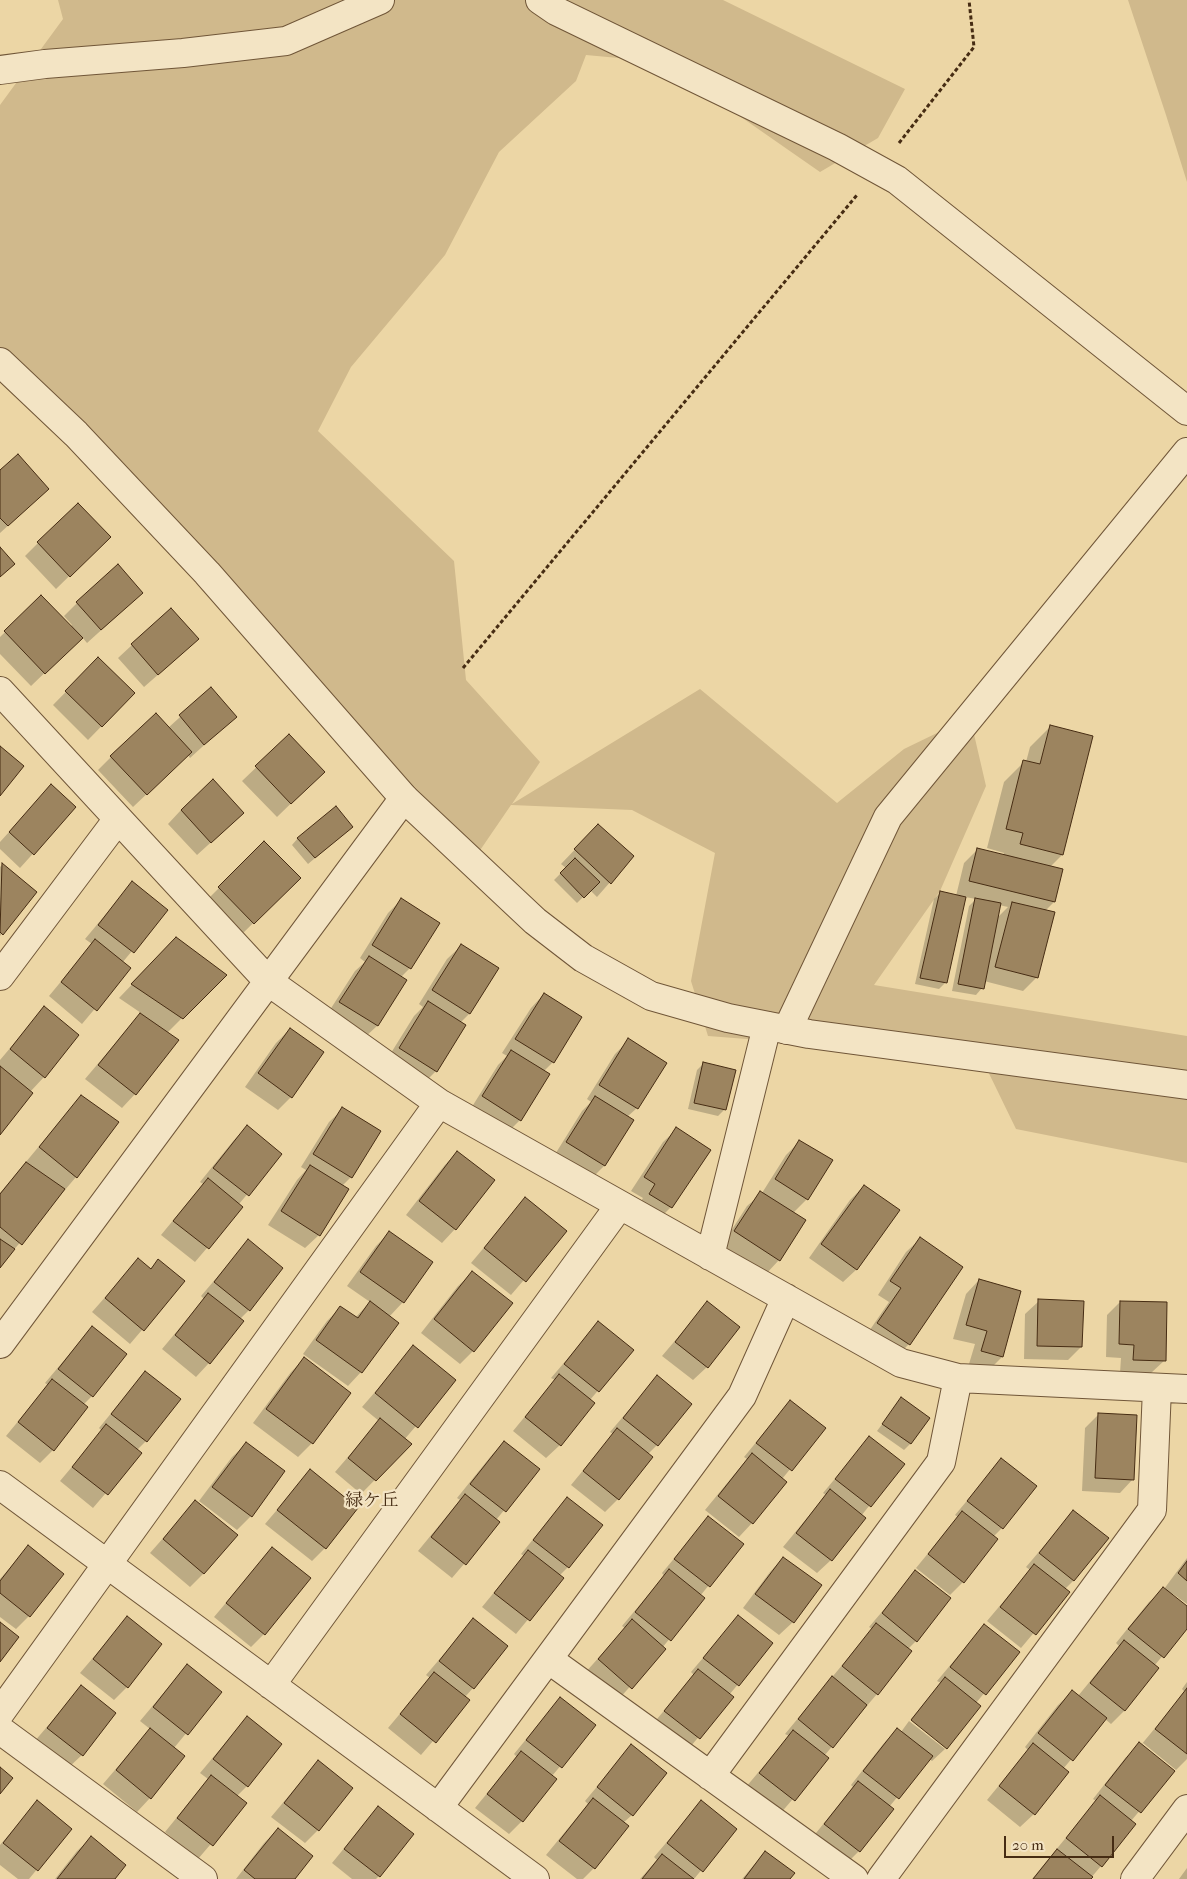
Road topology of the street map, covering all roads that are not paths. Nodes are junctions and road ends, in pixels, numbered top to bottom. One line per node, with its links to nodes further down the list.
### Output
1 (380, 0): 3 (street)
2 (540, 0): 5 (street)
3 (0, 70)
4 (0, 362): 8 (street)
5 (1187, 411)
6 (1187, 452): 12 (street)
7 (0, 692): 9 (street)
8 (404, 798): 11 (street); 12 (street)
9 (118, 819): 10 (street); 11 (street)
10 (0, 976)
11 (269, 982): 14 (street); 18 (street)
12 (777, 1028): 13 (street); 16 (street)
13 (1187, 1085)
14 (439, 1103): 15 (street); 23 (street)
15 (620, 1205): 16 (street); 25 (street)
16 (710, 1256): 17 (street)
17 (786, 1298): 19 (street); 24 (street)
18 (0, 1344)
19 (958, 1378): 20 (street); 28 (street)
20 (1157, 1388): 21 (street); 34 (street)
21 (1187, 1389)
22 (0, 1485): 23 (street)
23 (107, 1564): 25 (street); 26 (street)
24 (548, 1659): 28 (street); 29 (street)
25 (271, 1685): 29 (street)
26 (0, 1713)
27 (0, 1730): 31 (street)
28 (710, 1776): 33 (street)
29 (438, 1808): 32 (street)
30 (1187, 1809): 35 (street)
31 (203, 1879)
32 (535, 1879)
33 (854, 1879)
34 (881, 1879)
35 (1135, 1879)

